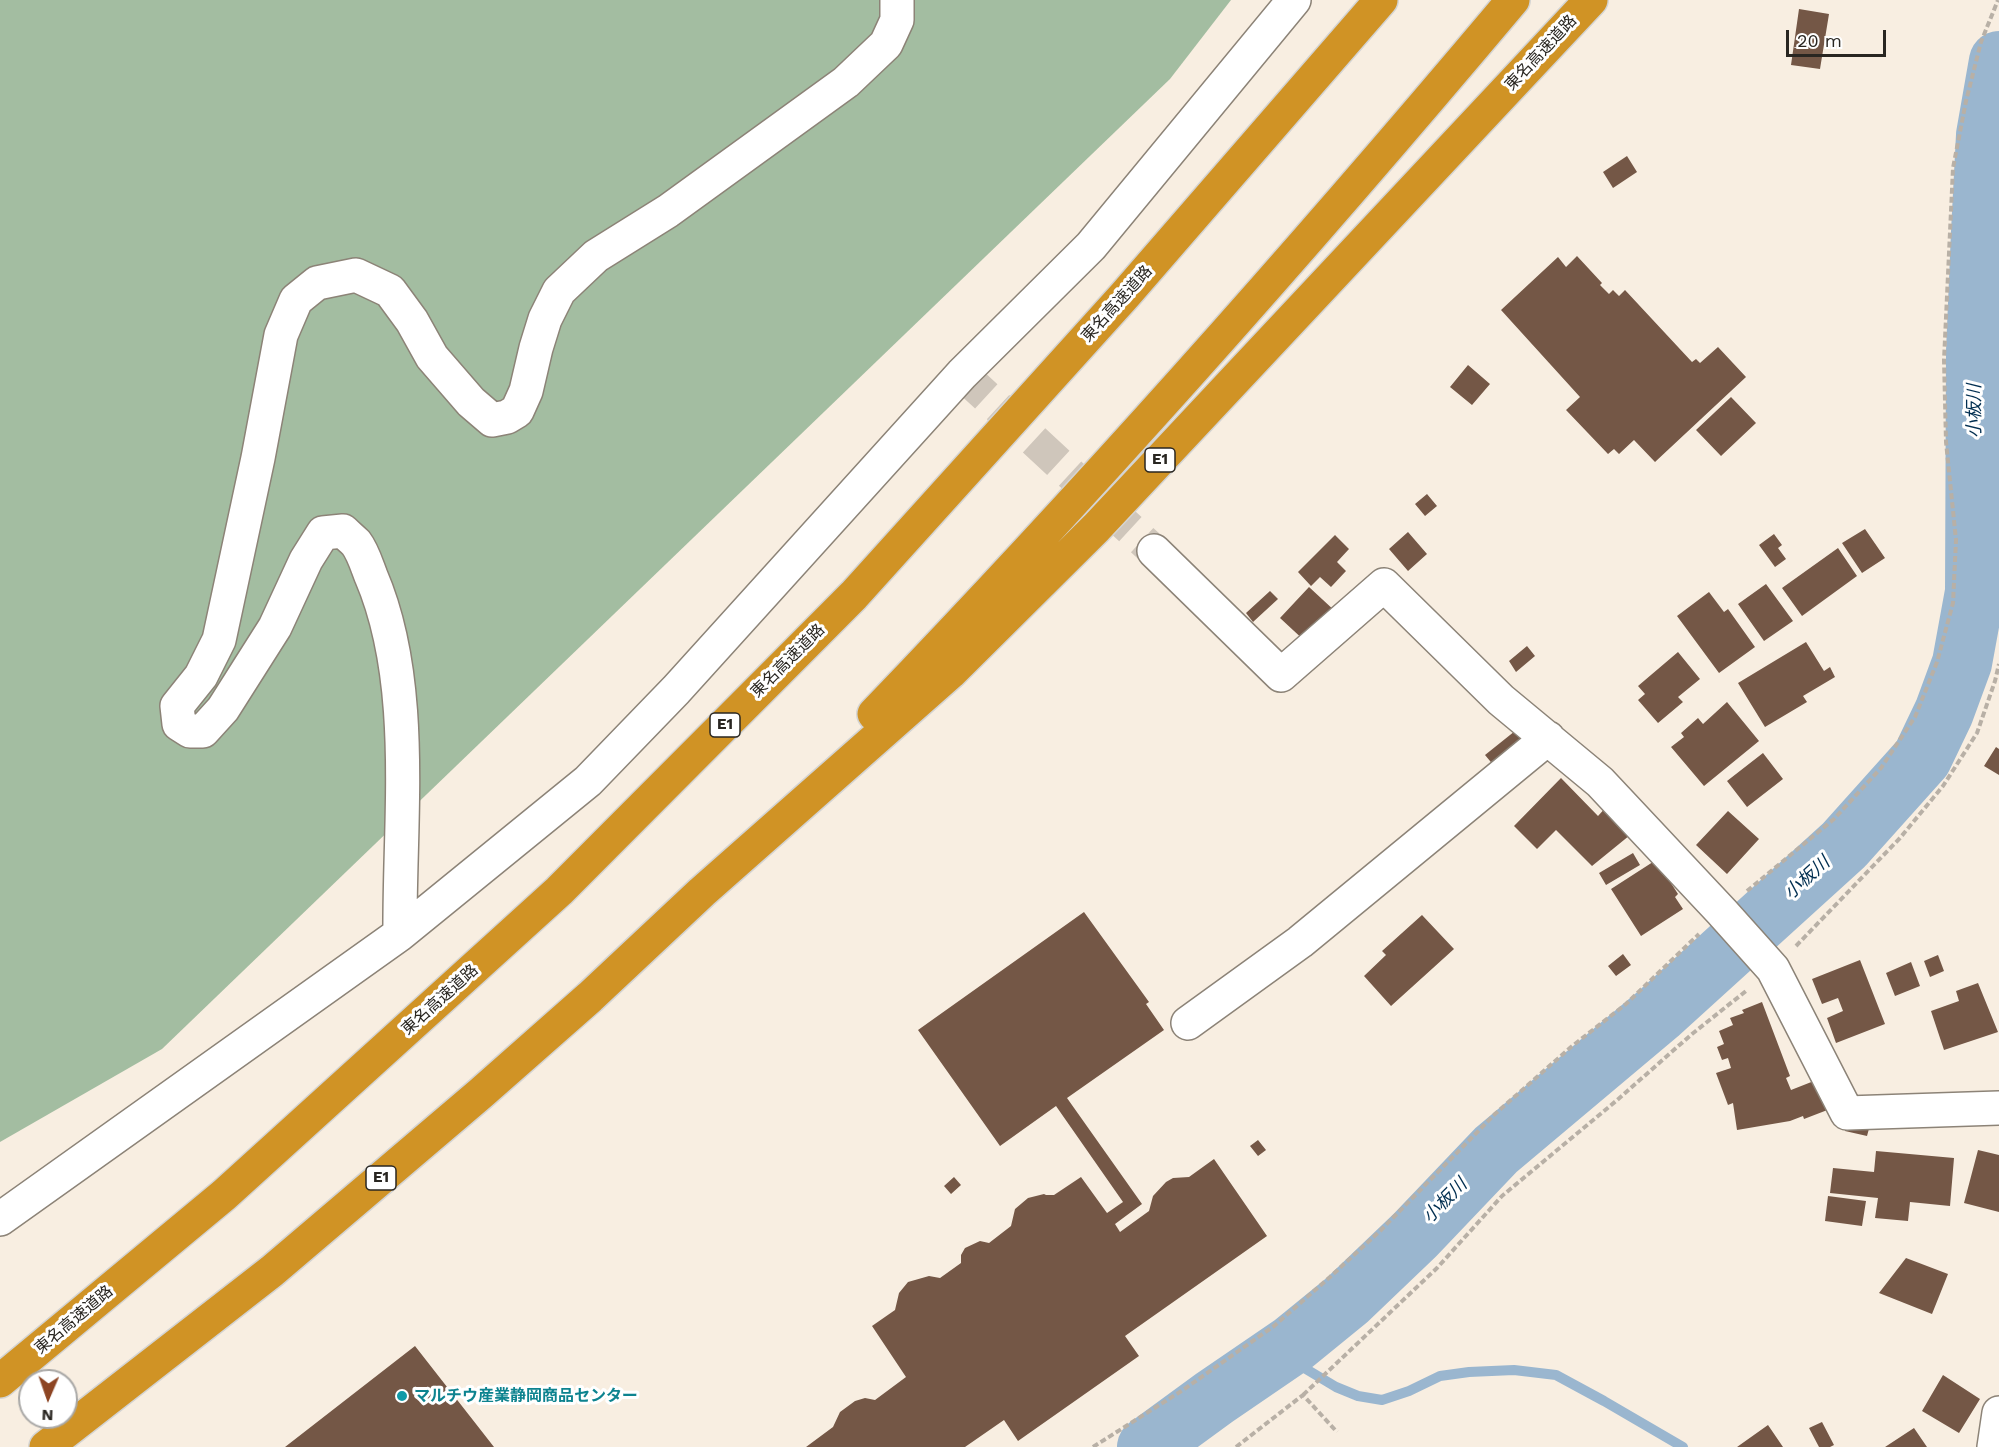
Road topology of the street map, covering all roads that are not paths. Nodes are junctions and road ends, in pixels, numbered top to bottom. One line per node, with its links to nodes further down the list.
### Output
1 (897, 0): 9 (street)
2 (1294, 0): 9 (street)
3 (1381, 0): 13 (highway, 東名高速道路 / E1)
4 (1513, 0): 8 (highway, 東名高速道路 / E1)
5 (1591, 0): 8 (highway, 東名高速道路 / E1)
6 (1154, 551): 7 (street)
7 (1548, 738): 10 (street); 11 (street)
8 (702, 892): 15 (highway, 東名高速道路 / E1)
9 (400, 934): 12 (street)
10 (1188, 1023)
11 (1999, 1108)
12 (0, 1219)
13 (0, 1381)
14 (1999, 1413): 16 (street)
15 (46, 1447)
16 (1995, 1447)

